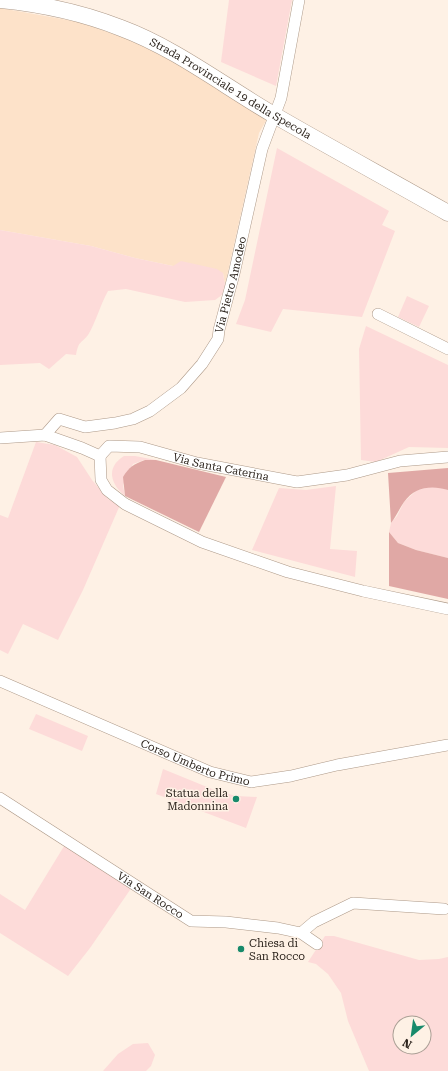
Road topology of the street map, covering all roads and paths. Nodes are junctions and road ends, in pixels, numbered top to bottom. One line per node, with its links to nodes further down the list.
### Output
1 (0, 0): 3 (main road, Strada Provinciale 19 della Specola)
2 (299, 0): 3 (street)
3 (274, 115): 4 (main road, Strada Provinciale 19 della Specola); 7 (street, Via Pietro Amodeo)
4 (448, 213)
5 (378, 314): 6 (street)
6 (448, 350)
7 (45, 435): 8 (street); 9 (street)
8 (0, 438)
9 (100, 456): 10 (street, Via Santa Caterina); 11 (street)
10 (448, 457)
11 (448, 609)
12 (0, 681): 13 (street, Corso Umberto Primo)
13 (448, 745)
14 (0, 798): 16 (street, Via San Rocco)
15 (444, 910): 16 (street)
16 (301, 933): 17 (street, Via San Rocco)
17 (317, 944)

